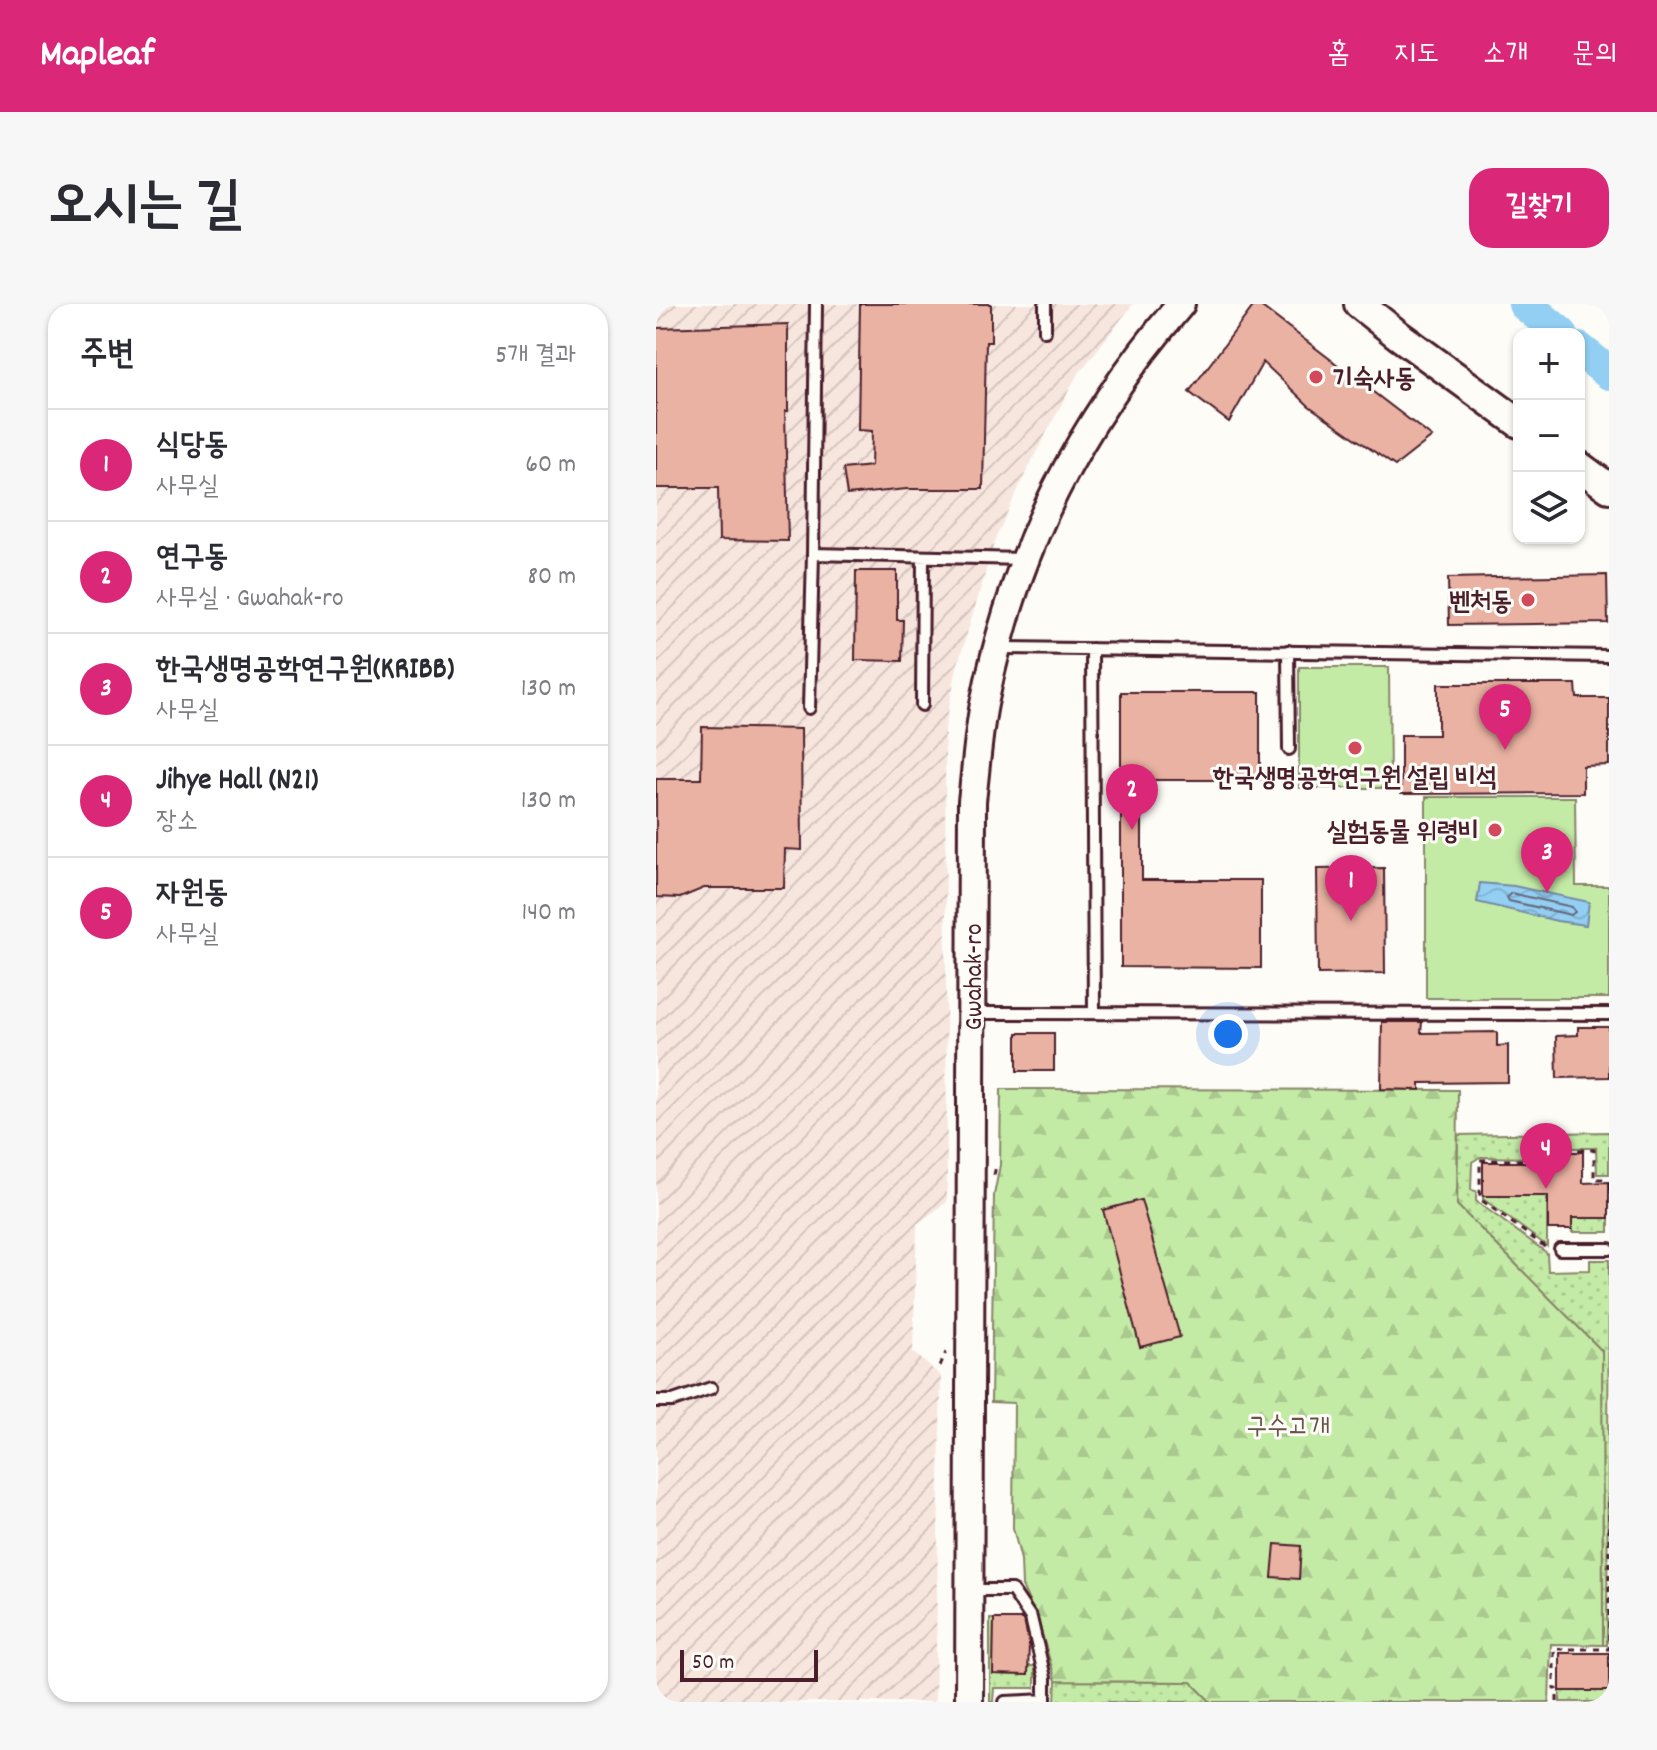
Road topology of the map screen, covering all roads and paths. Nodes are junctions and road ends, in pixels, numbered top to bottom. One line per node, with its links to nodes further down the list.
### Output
1 (816, 304): 9 (lane)
2 (1045, 304): 5 (lane)
3 (1181, 304): 11 (street, Gwahak-ro)
4 (1359, 304): 6 (main road)
5 (1045, 331)
6 (1513, 419)
7 (1585, 470): 8 (main road)
8 (1609, 488)
9 (813, 554): 10 (lane); 17 (lane)
10 (923, 557): 11 (lane); 16 (lane)
11 (1023, 559): 12 (street, Gwahak-ro)
12 (997, 648): 13 (lane); 19 (street, Gwahak-ro)
13 (1092, 649): 14 (lane); 20 (lane)
14 (1288, 651): 15 (lane); 18 (lane)
15 (1609, 656)
16 (922, 705)
17 (809, 708)
18 (1289, 749)
19 (973, 1013): 20 (lane); 30 (street, Gwahak-ro)
20 (1094, 1013): 21 (lane)
21 (1609, 1014)
22 (1609, 1179): 23 (path)
23 (1560, 1249): 24 (lane)
24 (1609, 1249)
25 (946, 1352): 26 (path)
26 (940, 1366)
27 (711, 1388): 28 (lane)
28 (656, 1401)
29 (1609, 1498): 34 (path)
30 (970, 1590): 31 (lane); 32 (street, Gwahak-ro)
31 (1046, 1701): 33 (lane)
32 (969, 1702)
33 (1005, 1702)
34 (1557, 1702)

